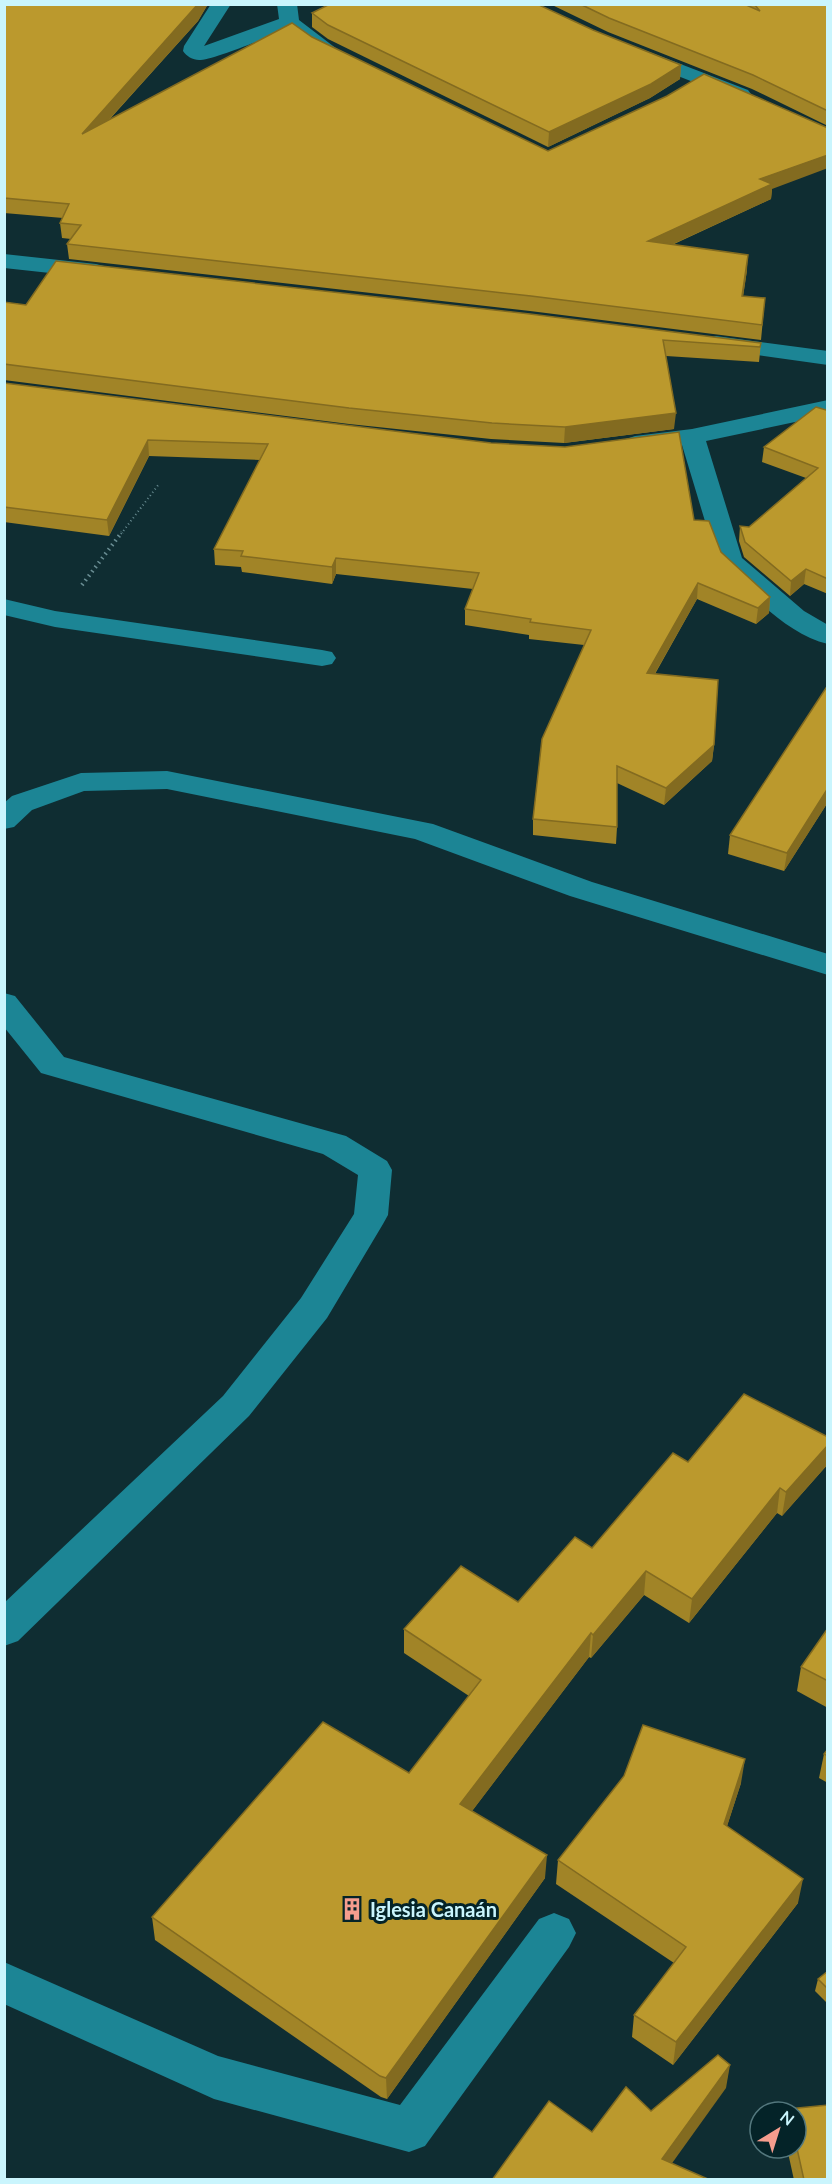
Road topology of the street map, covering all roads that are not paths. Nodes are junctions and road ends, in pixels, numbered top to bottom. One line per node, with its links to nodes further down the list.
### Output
1 (221, 4): 2 (street)
2 (288, 13): 4 (street)
3 (620, 46): 5 (street)
4 (341, 55)
5 (702, 78): 6 (street); 7 (street)
6 (675, 94)
7 (754, 100)
8 (4, 261): 9 (street)
9 (123, 274)
10 (698, 340): 11 (street)
11 (828, 358)
12 (828, 407): 13 (street)
13 (692, 436): 14 (street); 16 (street)
14 (611, 447)
15 (4, 607): 17 (street)
16 (828, 636)
17 (322, 658)
18 (4, 820): 19 (street)
19 (828, 964)
20 (4, 1004): 21 (street)
21 (4, 1629)
22 (554, 1934): 23 (street)
23 (4, 1982)

